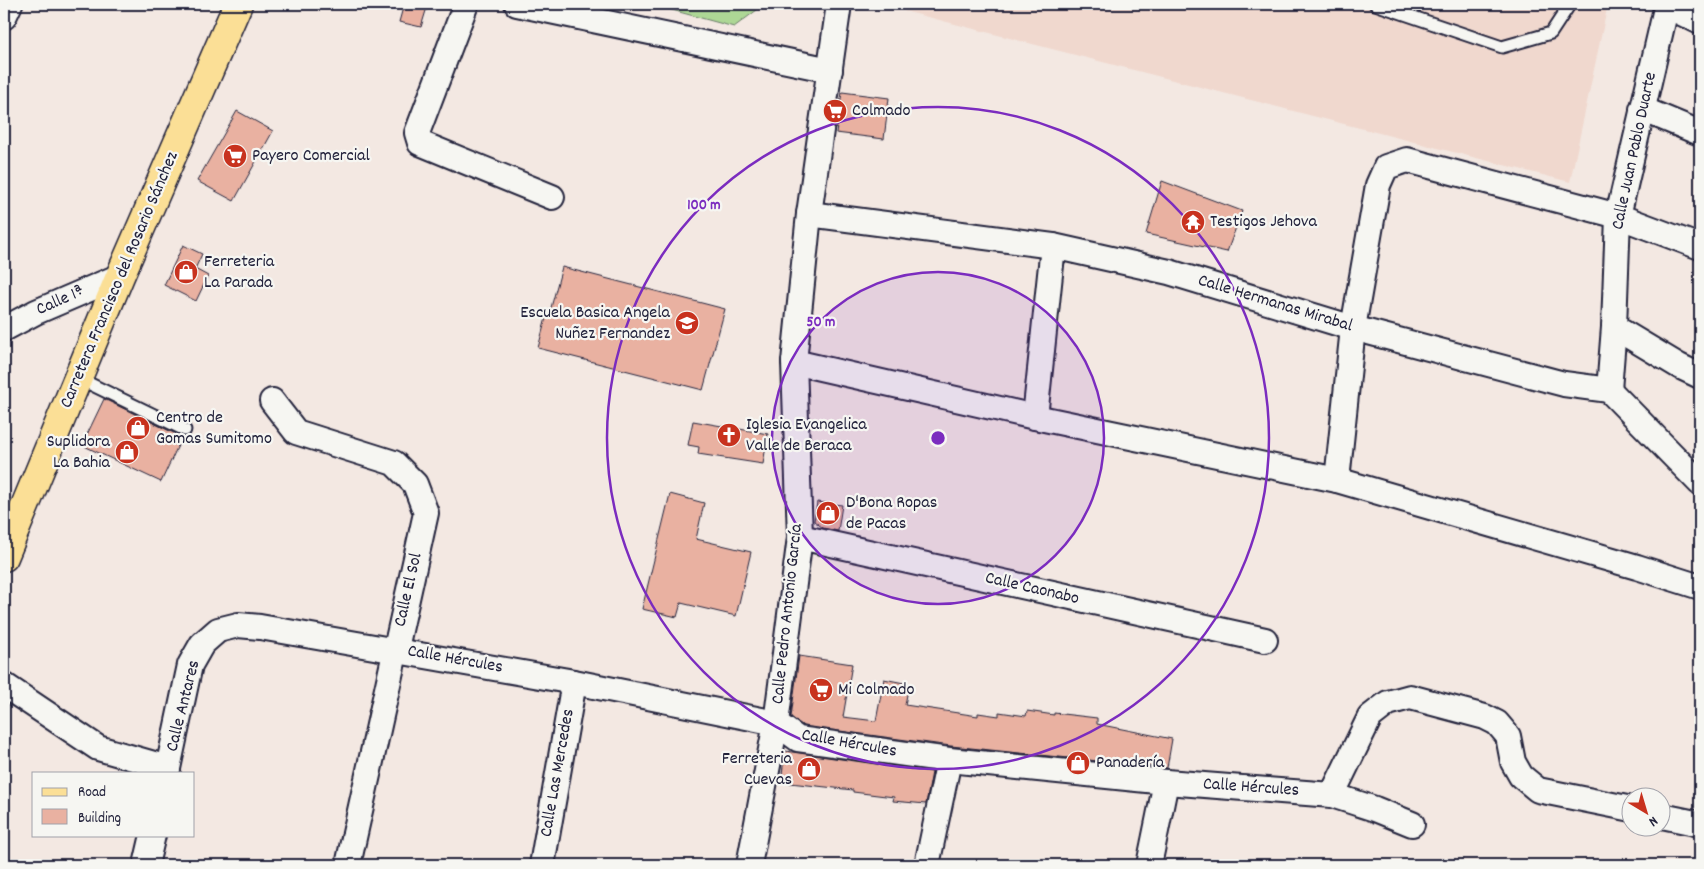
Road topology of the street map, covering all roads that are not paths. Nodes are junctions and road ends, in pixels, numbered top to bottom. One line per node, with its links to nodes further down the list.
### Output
1 (10, 4): 9 (street)
2 (238, 4): 19 (main road, Carretera Francisco del Rosario Sánchez)
3 (466, 4): 14 (street)
4 (517, 4): 11 (street)
5 (839, 4): 11 (street, Calle Pedro Antonio García)
6 (1375, 4): 7 (lane)
7 (1570, 4)
8 (1667, 5): 10 (street); 12 (street, Calle Juan Pablo Duarte)
9 (4, 17)
10 (1700, 22)
11 (830, 70): 15 (street, Calle Pedro Antonio García)
12 (1642, 109): 13 (street); 16 (street, Calle Juan Pablo Duarte)
13 (1700, 132)
14 (552, 197)
15 (809, 214): 17 (street, Calle Hermanas Mirabal); 23 (street, Calle Pedro Antonio García)
16 (1618, 216): 18 (street); 20 (street, Calle Juan Pablo Duarte); 21 (street)
17 (1053, 246): 21 (street, Calle Hermanas Mirabal); 28 (street)
18 (1700, 247)
19 (120, 276): 22 (street, Calle 1ª); 25 (main road, Carretera Francisco del Rosario Sánchez)
20 (1614, 327): 24 (street); 26 (street, Calle Juan Pablo Duarte)
21 (1353, 328): 26 (street, Calle Hermanas Mirabal); 30 (street)
22 (4, 330)
23 (794, 362): 28 (street); 32 (street, Calle Pedro Antonio García)
24 (1700, 376)
25 (78, 378): 29 (lane); 33 (main road, Carretera Francisco del Rosario Sánchez)
26 (1609, 390): 31 (street)
27 (272, 401): 37 (street, Calle El Sol)
28 (1035, 417): 30 (street)
29 (185, 430)
30 (1337, 480): 34 (street)
31 (1700, 483)
32 (800, 537): 36 (street, Calle Caonabo); 40 (street, Calle Pedro Antonio García)
33 (4, 557)
34 (1700, 587)
35 (260, 626): 37 (street, Calle Hércules); 42 (street, Calle Antares)
36 (1265, 640)
37 (396, 650): 38 (street, Calle Hércules); 51 (street, Calle El Sol)
38 (574, 682): 40 (street, Calle Hércules); 52 (street, Calle Las Mercedes)
39 (4, 685): 42 (street)
40 (776, 723): 41 (street, Calle Hércules); 53 (street, Calle Pedro Antonio García)
41 (949, 760): 43 (street, Calle Hércules); 54 (street)
42 (168, 770)
43 (1166, 782): 44 (street, Calle Hércules); 55 (street)
44 (1332, 795): 45 (street); 47 (street, Calle Hércules)
45 (1622, 808)
46 (1672, 818): 48 (street)
47 (1412, 824)
48 (1700, 824)
49 (153, 836): 50 (street)
50 (146, 865)
51 (348, 865)
52 (542, 865)
53 (749, 865)
54 (927, 865)
55 (1149, 865)

